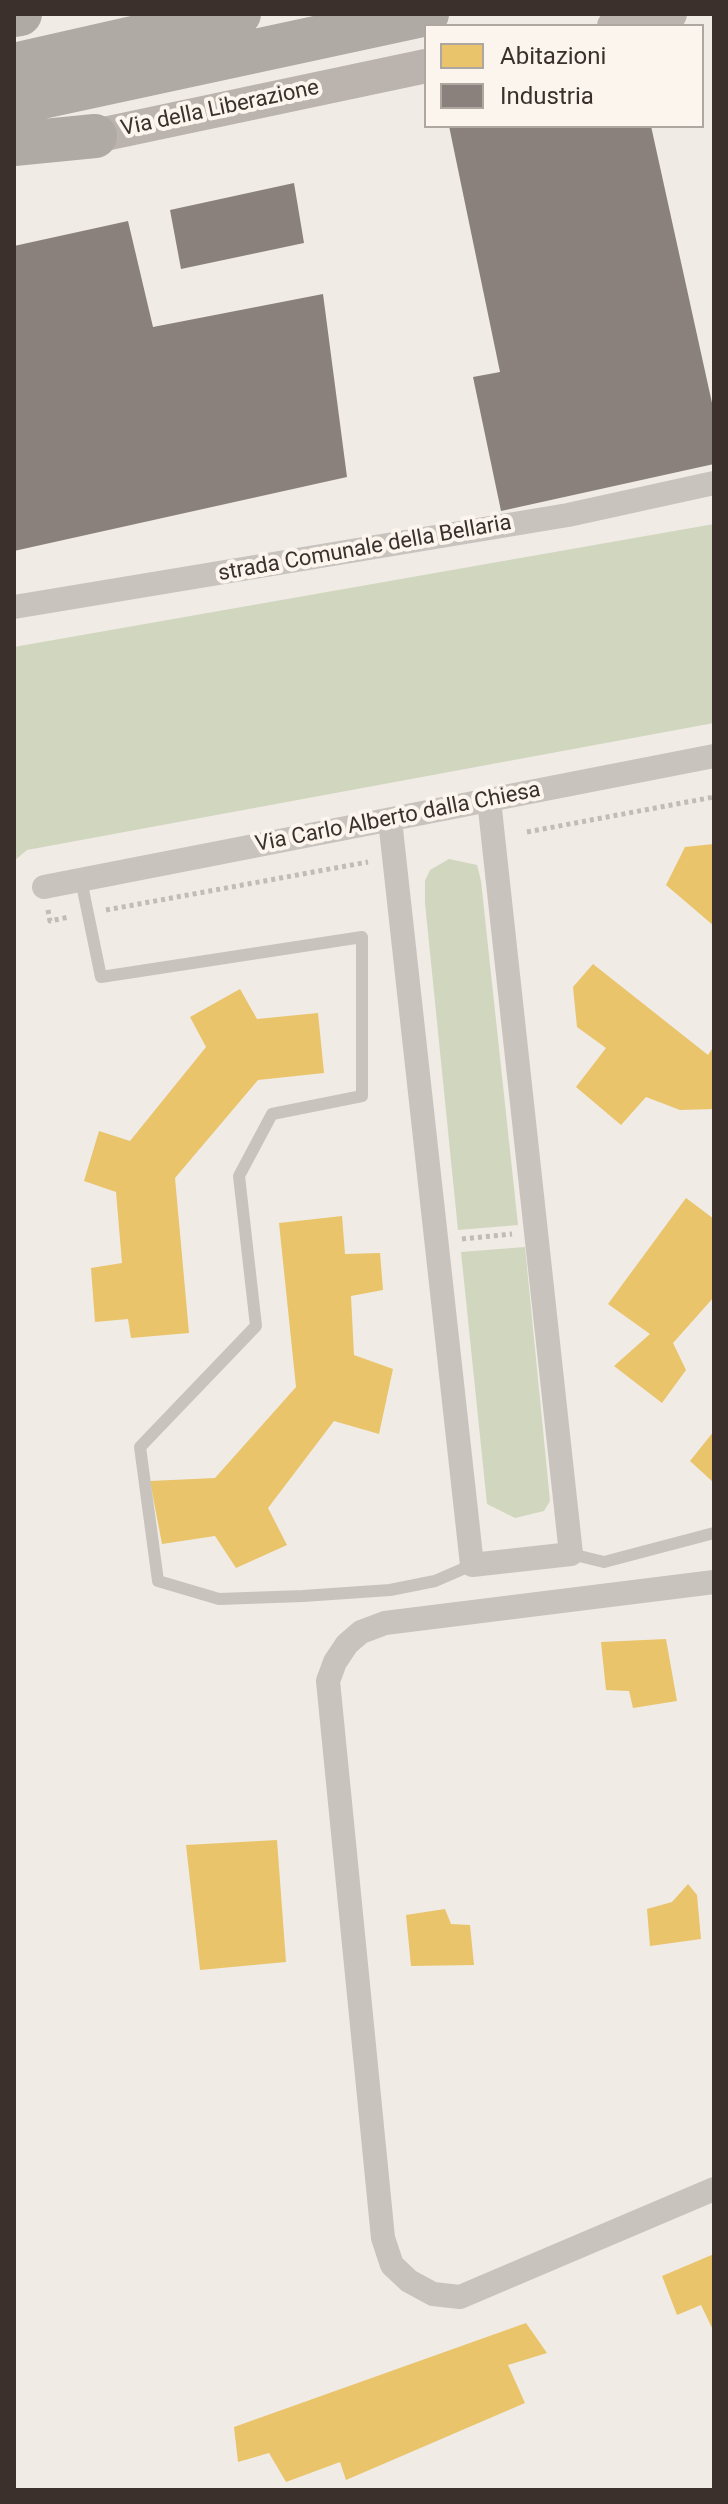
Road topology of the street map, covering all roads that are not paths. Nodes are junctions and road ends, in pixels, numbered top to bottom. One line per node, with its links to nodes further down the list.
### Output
1 (20, 14): 5 (highway)
2 (239, 14): 7 (highway)
3 (427, 14): 9 (highway)
4 (670, 14): 6 (street)
5 (14, 15)
6 (623, 24)
7 (14, 65)
8 (424, 66): 10 (street, Via della Liberazione)
9 (14, 103)
10 (95, 136): 11 (highway); 12 (street, Via della Liberazione)
11 (14, 144)
12 (14, 154)
13 (714, 483): 14 (street, strada Comunale della Bellaria)
14 (14, 607)
15 (714, 756): 16 (street, Via Carlo Alberto dalla Chiesa)
16 (489, 800): 17 (street, Via Carlo Alberto dalla Chiesa); 21 (street)
17 (390, 820): 18 (street, Via Carlo Alberto dalla Chiesa); 22 (street)
18 (81, 880): 19 (street, Via Carlo Alberto dalla Chiesa); 22 (lane)
19 (44, 887)
20 (714, 1533): 21 (lane)
21 (571, 1554): 22 (street)
22 (472, 1565)
23 (714, 1582): 24 (street)
24 (714, 2189)

